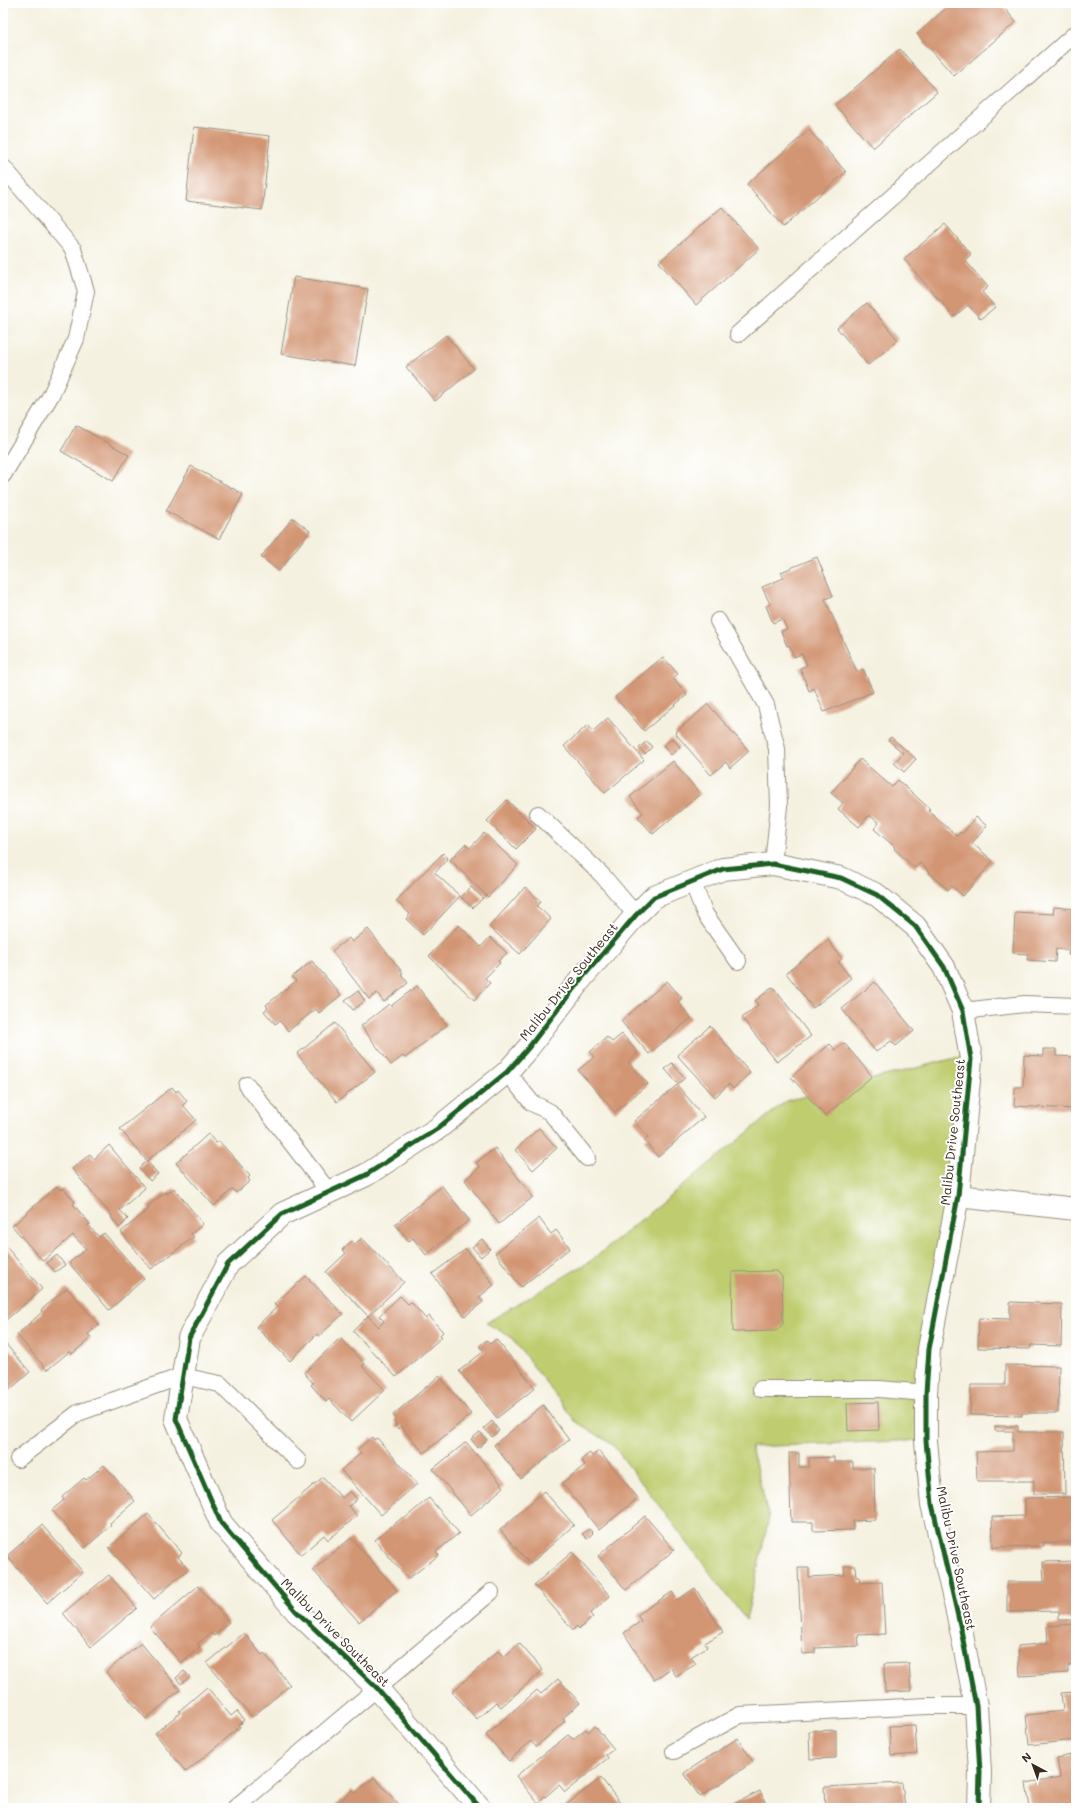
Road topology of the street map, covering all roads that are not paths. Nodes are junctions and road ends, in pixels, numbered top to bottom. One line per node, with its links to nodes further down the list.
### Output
1 (1076, 33): 3 (lane)
2 (3, 167): 4 (lane)
3 (738, 334)
4 (3, 475)
5 (718, 621): 7 (lane)
6 (538, 814): 9 (lane)
7 (773, 864): 8 (street, Malibu Drive Southeast); 12 (street, Malibu Drive Southeast)
8 (692, 881): 9 (street, Malibu Drive Southeast); 10 (lane)
9 (636, 914): 13 (street, Malibu Drive Southeast)
10 (738, 961)
11 (1076, 1006): 12 (lane)
12 (963, 1010): 17 (street, Malibu Drive Southeast)
13 (507, 1072): 15 (lane); 16 (street, Malibu Drive Southeast)
14 (247, 1086): 16 (lane)
15 (587, 1158)
16 (329, 1192): 19 (street, Malibu Drive Southeast)
17 (958, 1196): 18 (street, Malibu Drive Southeast); 21 (street, Malibu Drive Southeast)
18 (1076, 1209)
19 (182, 1376): 22 (lane); 23 (lane); 25 (street, Malibu Drive Southeast)
20 (761, 1389): 21 (lane)
21 (926, 1393): 26 (street, Malibu Drive Southeast)
22 (18, 1459)
23 (298, 1461)
24 (491, 1592): 25 (lane)
25 (377, 1688): 28 (lane); 29 (street, Malibu Drive Southeast)
26 (976, 1706): 27 (lane); 30 (street, Malibu Drive Southeast)
27 (674, 1751)
28 (235, 1808)
29 (480, 1808)
30 (979, 1808)

